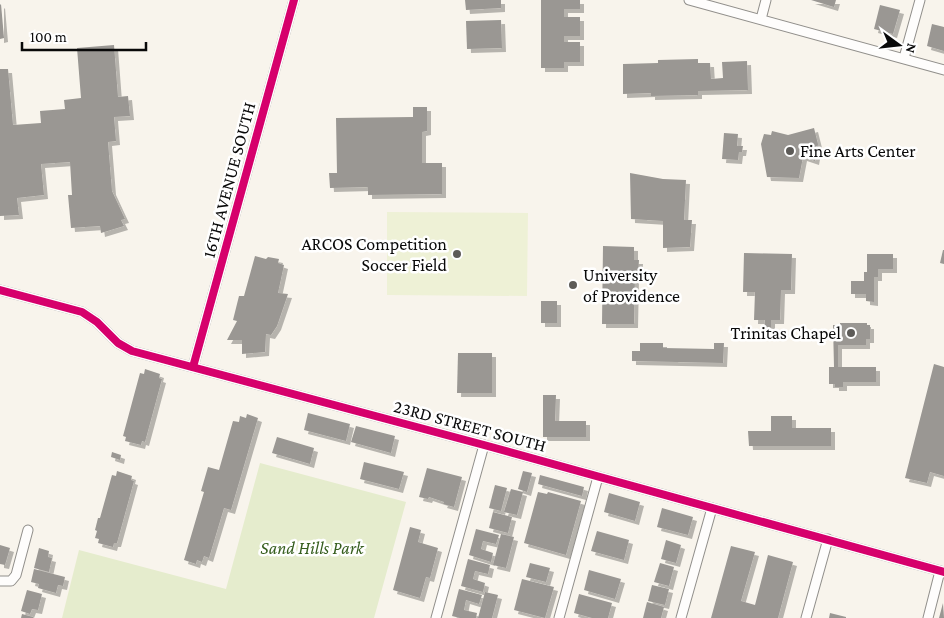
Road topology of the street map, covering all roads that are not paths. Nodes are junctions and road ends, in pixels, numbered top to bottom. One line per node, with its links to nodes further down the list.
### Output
1 (294, 0): 9 (street, 16TH AVENUE SOUTH)
2 (689, 0): 5 (street)
3 (766, 0): 5 (street)
4 (920, 0): 6 (street)
5 (760, 20): 6 (street)
6 (904, 58): 7 (street)
7 (944, 70)
8 (0, 290): 9 (street, 23RD STREET SOUTH)
9 (192, 367): 10 (street, 23RD STREET SOUTH)
10 (484, 445): 11 (street, 23RD STREET SOUTH); 17 (street)
11 (598, 477): 12 (street, 23RD STREET SOUTH); 18 (street)
12 (712, 508): 14 (street, 23RD STREET SOUTH); 19 (street)
13 (28, 530): 16 (street)
14 (828, 539): 15 (street, 23RD STREET SOUTH); 20 (street)
15 (942, 571): 21 (street)
16 (0, 581)
17 (436, 618)
18 (559, 618)
19 (681, 618)
20 (806, 618)
21 (928, 618)

